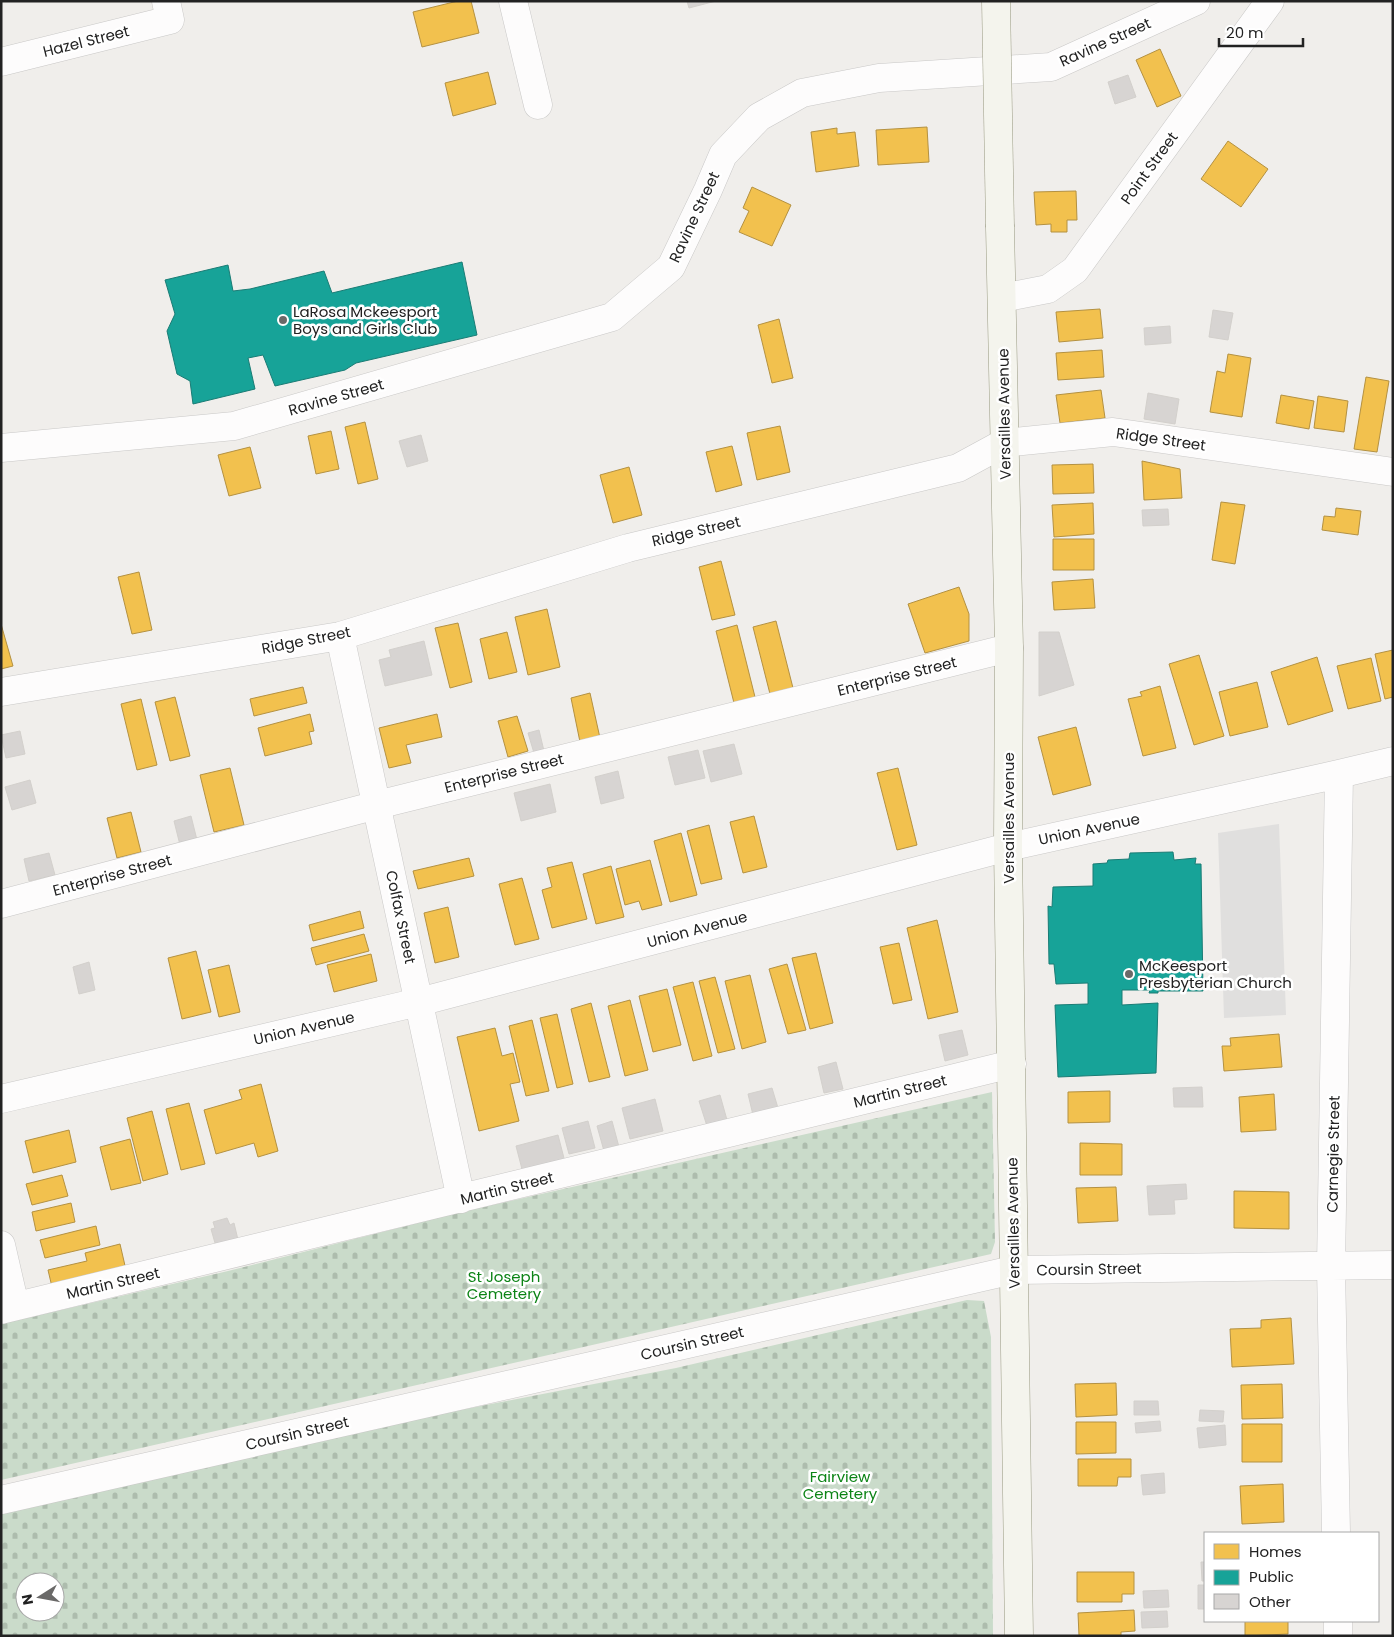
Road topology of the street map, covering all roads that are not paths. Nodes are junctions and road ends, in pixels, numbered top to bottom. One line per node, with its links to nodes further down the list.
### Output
1 (513, 1): 7 (street)
2 (996, 1): 8 (street, Versailles Avenue, bridge)
3 (1196, 1): 10 (street, Ravine Street)
4 (1270, 1): 8 (street, Point Street)
5 (168, 11): 6 (street, Hazel Street)
6 (1, 62)
7 (538, 105)
8 (1002, 298): 9 (street, Versailles Avenue)
9 (1004, 443): 11 (street, Ridge Street); 12 (street, Ridge Street); 13 (street, Versailles Avenue)
10 (1, 448)
11 (1393, 472)
12 (340, 636): 14 (street, Ridge Street); 17 (street, Colfax Street)
13 (1009, 648): 17 (street, Enterprise Street); 18 (street, Versailles Avenue)
14 (1, 692)
15 (1393, 761): 16 (street, Union Avenue)
16 (1339, 774): 18 (street, Union Avenue); 26 (street, Carnegie Street)
17 (377, 805): 19 (street, Enterprise Street); 20 (street, Colfax Street)
18 (1008, 847): 20 (street, Union Avenue); 21 (street, Versailles Avenue)
19 (1, 904)
20 (419, 1002): 22 (street, Union Avenue); 23 (street, Colfax Street)
21 (1012, 1064): 23 (street, Martin Street); 27 (street, Versailles Avenue)
22 (1, 1099)
23 (461, 1199): 28 (street, Martin Street)
24 (1, 1245): 28 (street)
25 (1393, 1265): 26 (street, Coursin Street)
26 (1331, 1267): 27 (street, Coursin Street); 30 (street, Carnegie Street)
27 (1013, 1270): 29 (street, Coursin Street); 32 (street, Versailles Avenue)
28 (8, 1308)
29 (1, 1500)
30 (1336, 1532)
31 (1338, 1622): 33 (street)
32 (1019, 1636)
33 (1338, 1636)

